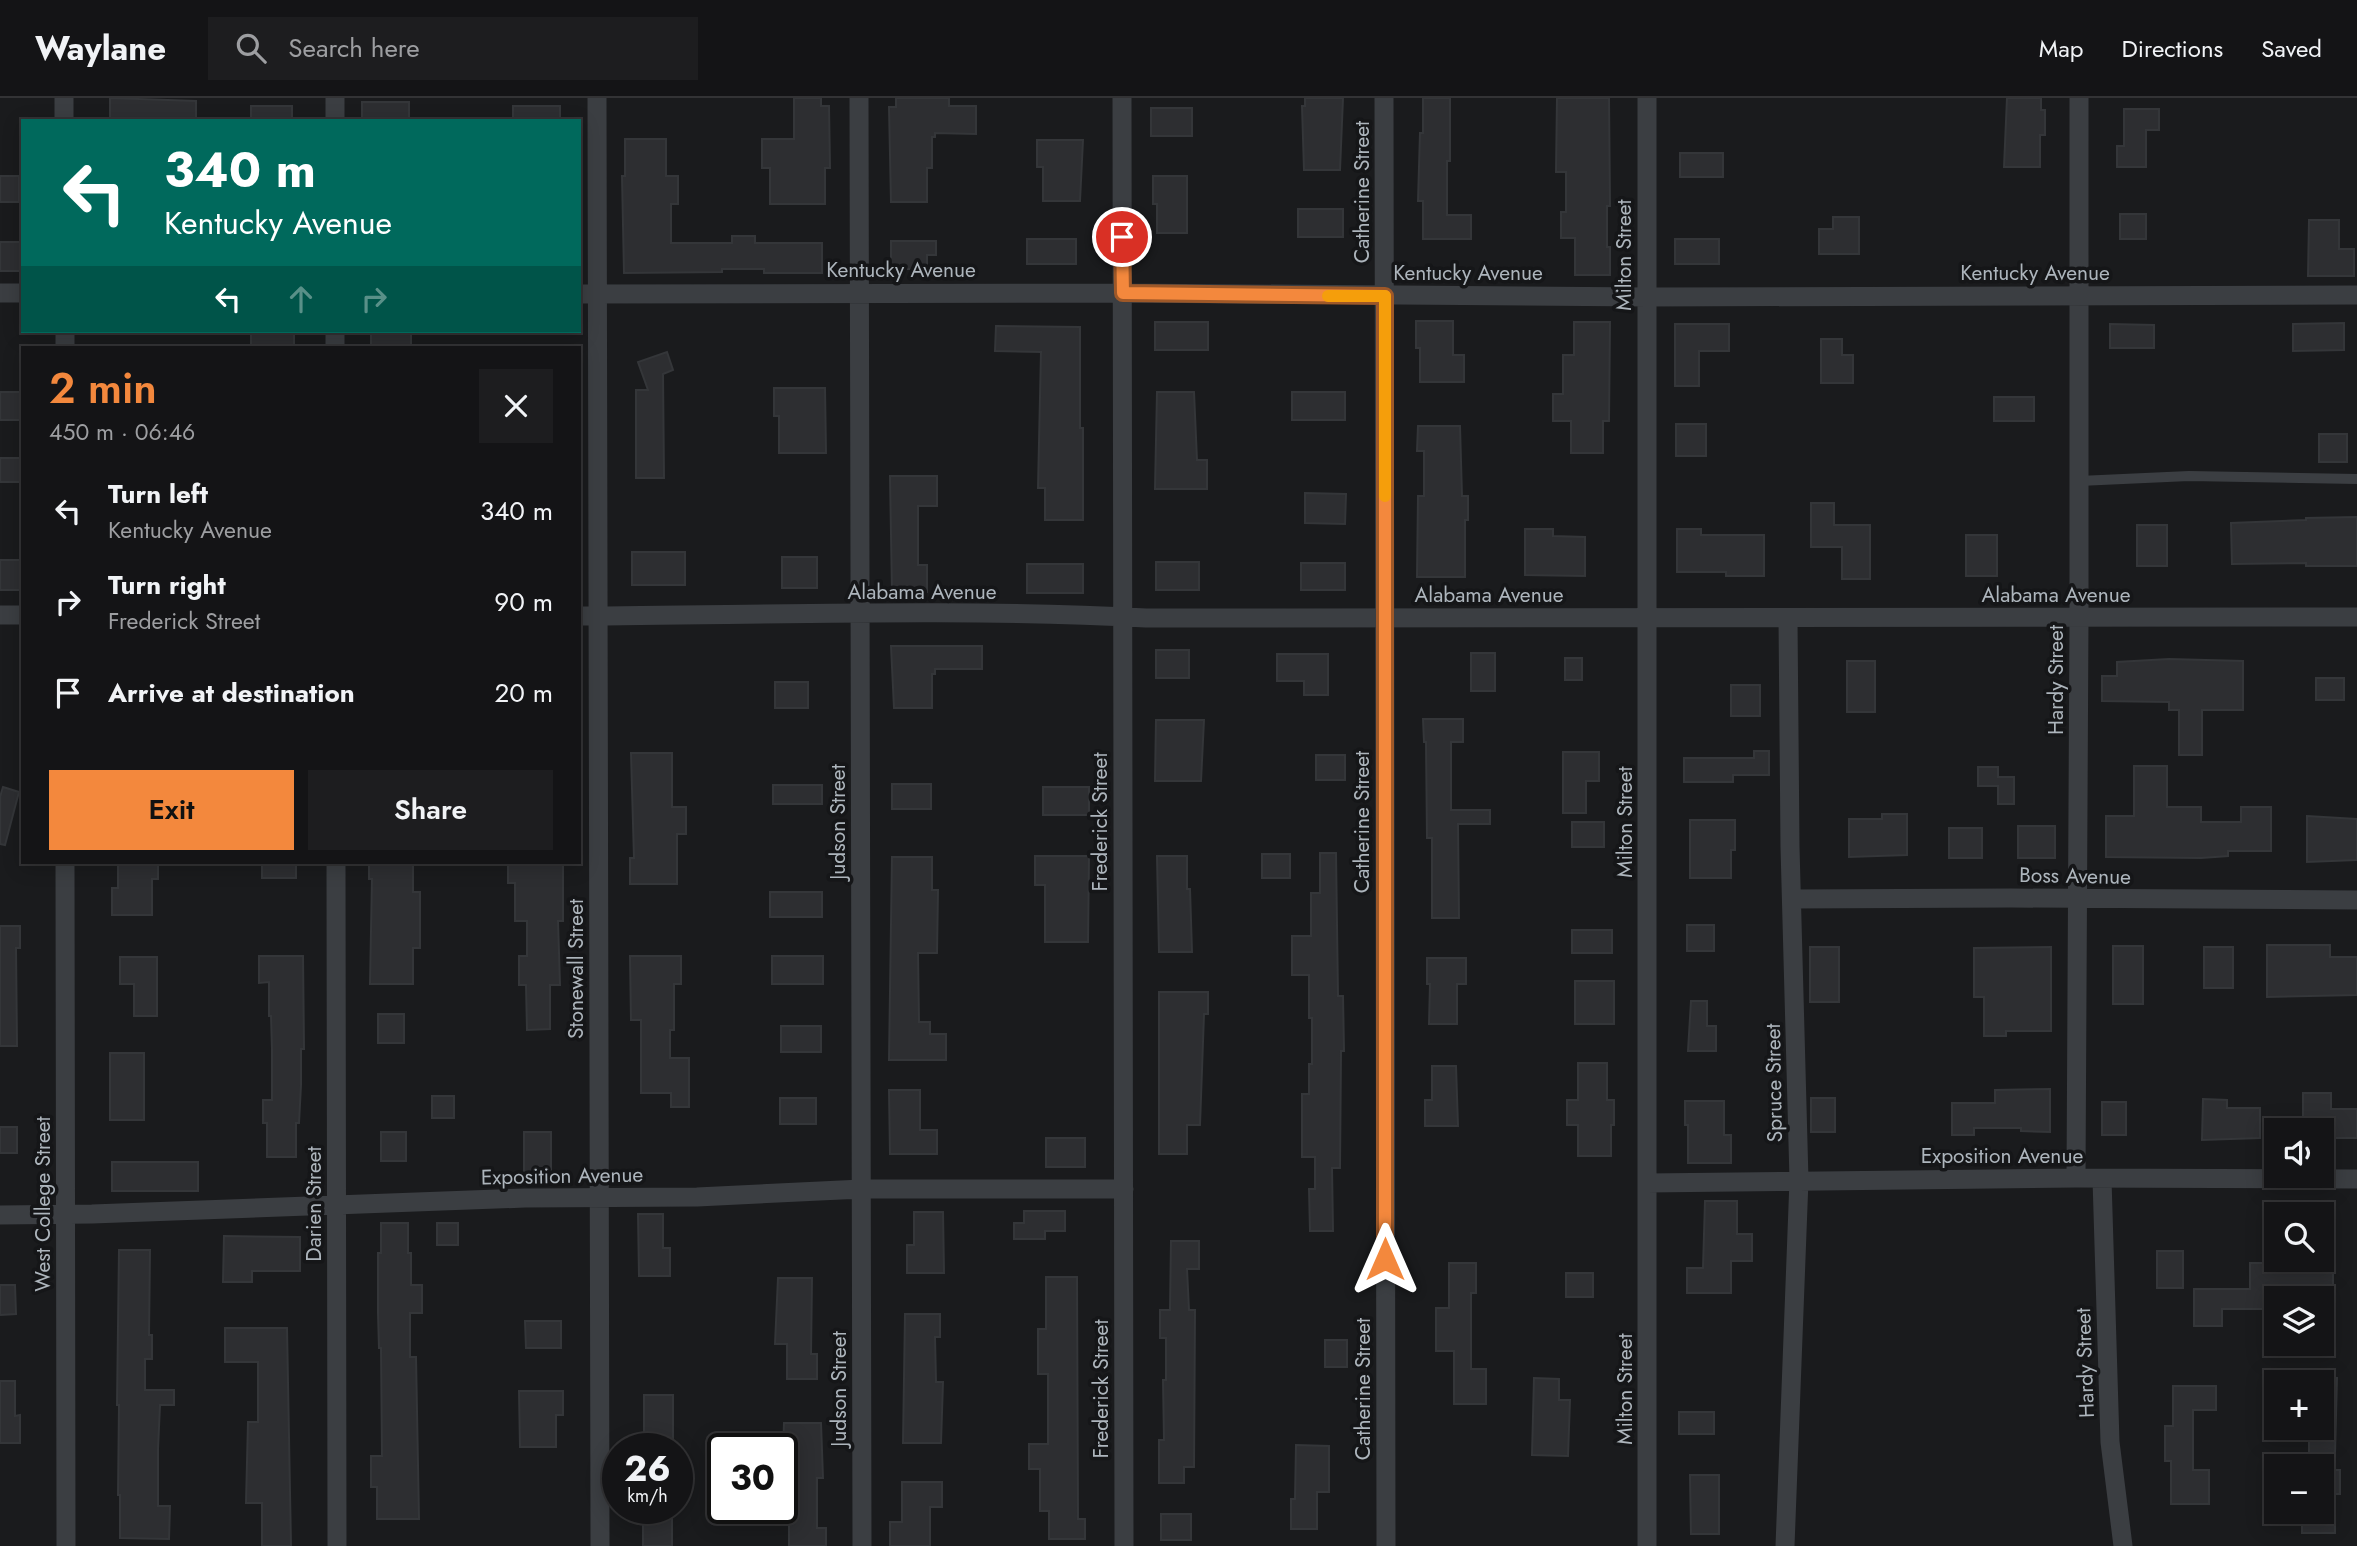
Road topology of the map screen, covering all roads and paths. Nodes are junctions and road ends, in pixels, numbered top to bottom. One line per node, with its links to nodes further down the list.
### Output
1 (64, 98): 9 (street)
2 (335, 98): 10 (street)
3 (597, 98): 15 (street, Stonewall Street)
4 (859, 98): 13 (street, Judson Street)
5 (1122, 98): 14 (street, Frederick Street)
6 (1384, 98): 17 (street, Catherine Street)
7 (1647, 98): 19 (street, Milton Street)
8 (2079, 98): 18 (street, Hardy Street)
9 (64, 119)
10 (335, 119)
11 (0, 293): 12 (street)
12 (21, 293)
13 (860, 293): 14 (street, Kentucky Avenue); 15 (street, Kentucky Avenue); 22 (street, Judson Street)
14 (1123, 293): 17 (street, Kentucky Avenue); 26 (street, Frederick Street)
15 (589, 294): 25 (street, Stonewall Street)
16 (2357, 295): 18 (street, Kentucky Avenue)
17 (1385, 296): 19 (street, Kentucky Avenue); 29 (street, Catherine Street)
18 (2079, 296): 19 (street, Kentucky Avenue); 21 (street, Hardy Street)
19 (1647, 297): 27 (street, Milton Street)
20 (2357, 479): 21 (lane)
21 (2079, 481): 30 (street, Hardy Street)
22 (861, 614): 25 (street, Alabama Avenue); 26 (street, Alabama Avenue); 42 (street, Judson Street)
23 (0, 615): 24 (street)
24 (21, 615)
25 (589, 616): 44 (street, Stonewall Street)
26 (1123, 617): 29 (street, Alabama Avenue); 43 (street, Frederick Street)
27 (1648, 617): 29 (street, Alabama Avenue); 31 (street, Alabama Avenue); 41 (street, Milton Street)
28 (2357, 617): 30 (street, Alabama Avenue)
29 (1385, 618): 53 (street, Catherine Street)
30 (2079, 618): 31 (street, Alabama Avenue); 34 (street, Hardy Street)
31 (1788, 619): 35 (street, Spruce Street)
32 (65, 864): 47 (street, West College Street)
33 (336, 864): 45 (street, Darien Street)
34 (2078, 899): 35 (street, Boss Avenue); 36 (street, Boss Avenue); 37 (street, Hardy Street)
35 (1792, 900): 40 (street, Spruce Street)
36 (2357, 900)
37 (2076, 1178): 38 (street, Exposition Avenue); 40 (street, Exposition Avenue)
38 (2102, 1179): 39 (street, Exposition Avenue); 56 (street, Hardy Street)
39 (2357, 1179)
40 (1799, 1180): 41 (street, Exposition Avenue); 55 (street, Spruce Street)
41 (1647, 1183): 54 (street, Milton Street)
42 (862, 1189): 43 (street, Exposition Avenue); 44 (street, Exposition Avenue); 51 (street, Judson Street)
43 (1124, 1189): 52 (street, Frederick Street)
44 (599, 1198): 45 (street, Exposition Avenue); 50 (street, Stonewall Street)
45 (337, 1205): 47 (street, Exposition Avenue); 49 (street, Darien Street)
46 (0, 1214): 47 (street, Exposition Avenue)
47 (66, 1214): 48 (street, West College Street)
48 (66, 1546)
49 (337, 1546)
50 (600, 1546)
51 (862, 1546)
52 (1124, 1546)
53 (1386, 1546)
54 (1647, 1546)
55 (1785, 1546)
56 (2123, 1546)

